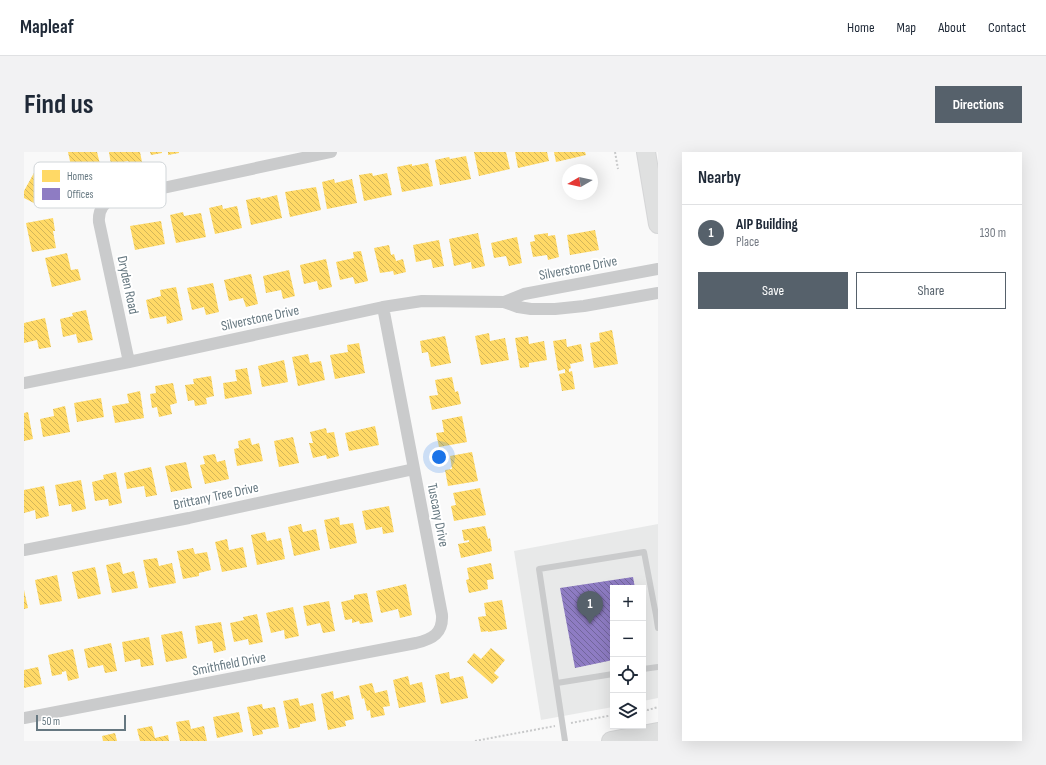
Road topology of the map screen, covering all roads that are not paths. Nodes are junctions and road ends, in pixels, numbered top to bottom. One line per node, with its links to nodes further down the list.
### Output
1 (331, 152): 3 (street, Dryden Road)
2 (646, 152): 5 (main road)
3 (166, 187)
4 (101, 208): 10 (street, Dryden Road)
5 (658, 224)
6 (658, 268): 8 (street, Silverstone Drive)
7 (658, 293): 8 (street, Silverstone Drive)
8 (504, 302): 9 (street, Silverstone Drive)
9 (383, 307): 10 (street, Silverstone Drive); 12 (street, Tuscany Drive)
10 (129, 362): 11 (street, Silverstone Drive)
11 (24, 382)
12 (414, 469): 13 (street, Brittany Tree Drive); 16 (street, Tuscany Drive)
13 (24, 550)
14 (657, 615): 15 (lane); 20 (lane)
15 (658, 628)
16 (438, 633): 21 (street, Smithfield Drive)
17 (658, 667): 18 (lane)
18 (646, 669)
19 (610, 674): 20 (lane)
20 (556, 683): 23 (lane)
21 (24, 718)
22 (658, 732): 24 (main road)
23 (566, 741)
24 (611, 741)

